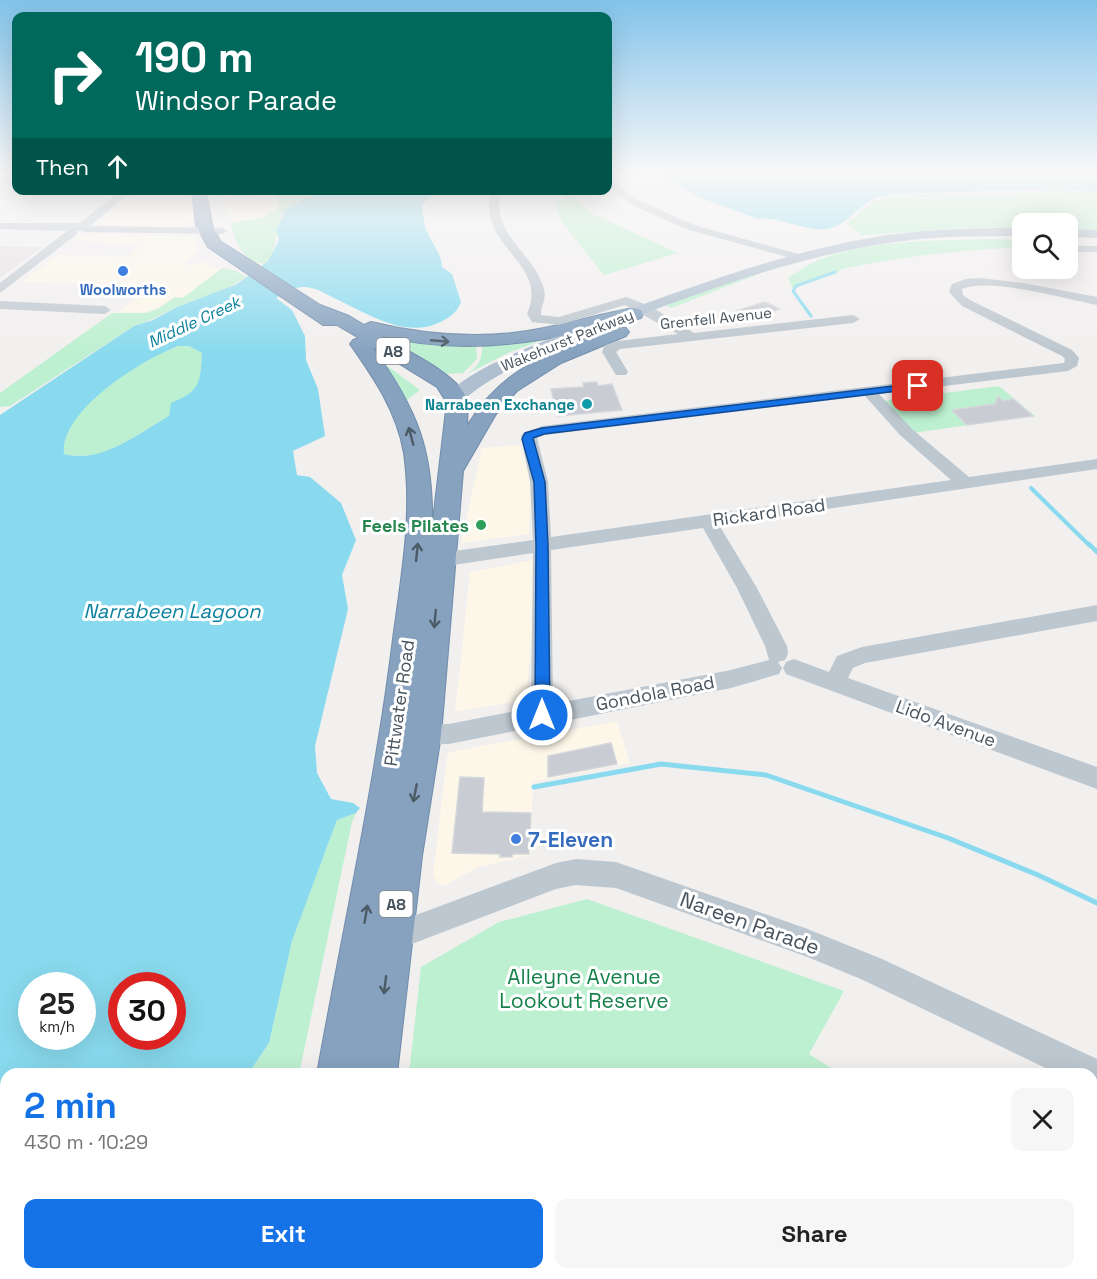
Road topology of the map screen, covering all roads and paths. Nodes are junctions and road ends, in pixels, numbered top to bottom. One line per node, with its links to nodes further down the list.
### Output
1 (71, 234): 10 (street)
2 (171, 234): 6 (street)
3 (501, 234): 15 (street)
4 (714, 234): 9 (street)
5 (982, 234): 9 (main road, Wakehurst Parkway)
6 (217, 236): 13 (highway, Pittwater Road / A8)
7 (1078, 249): 8 (street)
8 (1097, 249)
9 (802, 258): 15 (main road, Wakehurst Parkway)
10 (0, 289)
11 (1097, 301): 22 (street)
12 (0, 305): 14 (street)
13 (316, 309): 17 (highway, Pittwater Road / A8); 20 (highway, Pittwater Road / A8)
14 (105, 310)
15 (646, 314): 17 (highway, one-way to 15); 18 (main road, Wakehurst Parkway); 19 (street); 23 (main road, Wakehurst Parkway)
16 (853, 319): 19 (street, Grenfell Avenue)
17 (342, 320): 23 (highway, Pittwater Road / A8)
18 (619, 332): 23 (main road, Wakehurst Parkway); 25 (highway)
19 (690, 336): 21 (street, Grenfell Avenue)
20 (360, 344): 23 (highway, Pittwater Road / A8); 27 (highway, Pittwater Road / A8, one-way to 20)
21 (621, 372)
22 (870, 393): 26 (street); 29 (street)
23 (455, 397): 25 (highway, Pittwater Road / A8); 27 (highway)
24 (1097, 464): 26 (street, Rickard Road)
25 (450, 476): 30 (highway, Pittwater Road / A8)
26 (965, 483): 28 (street, Rickard Road)
27 (421, 513): 35 (highway, Pittwater Road / A8, one-way to 27)
28 (708, 521): 29 (street, Rickard Road); 32 (street)
29 (542, 545): 30 (street, Rickard Road); 34 (street)
30 (440, 560): 35 (highway, Pittwater Road / A8, one-way to 35)
31 (1097, 613): 33 (street)
32 (781, 664): 33 (street, Lido Avenue); 34 (street, Gondola Road)
33 (835, 682): 36 (street, Lido Avenue)
34 (542, 715): 35 (street, Gondola Road)
35 (410, 735): 37 (highway, Pittwater Road / A8, one-way to 37); 38 (highway, Pittwater Road / A8, one-way to 35)
36 (1097, 778)
37 (391, 938): 39 (highway, Pittwater Road / A8, one-way to 39); 40 (street, Nareen Parade)
38 (341, 1068)
39 (375, 1068)
40 (1080, 1068)

